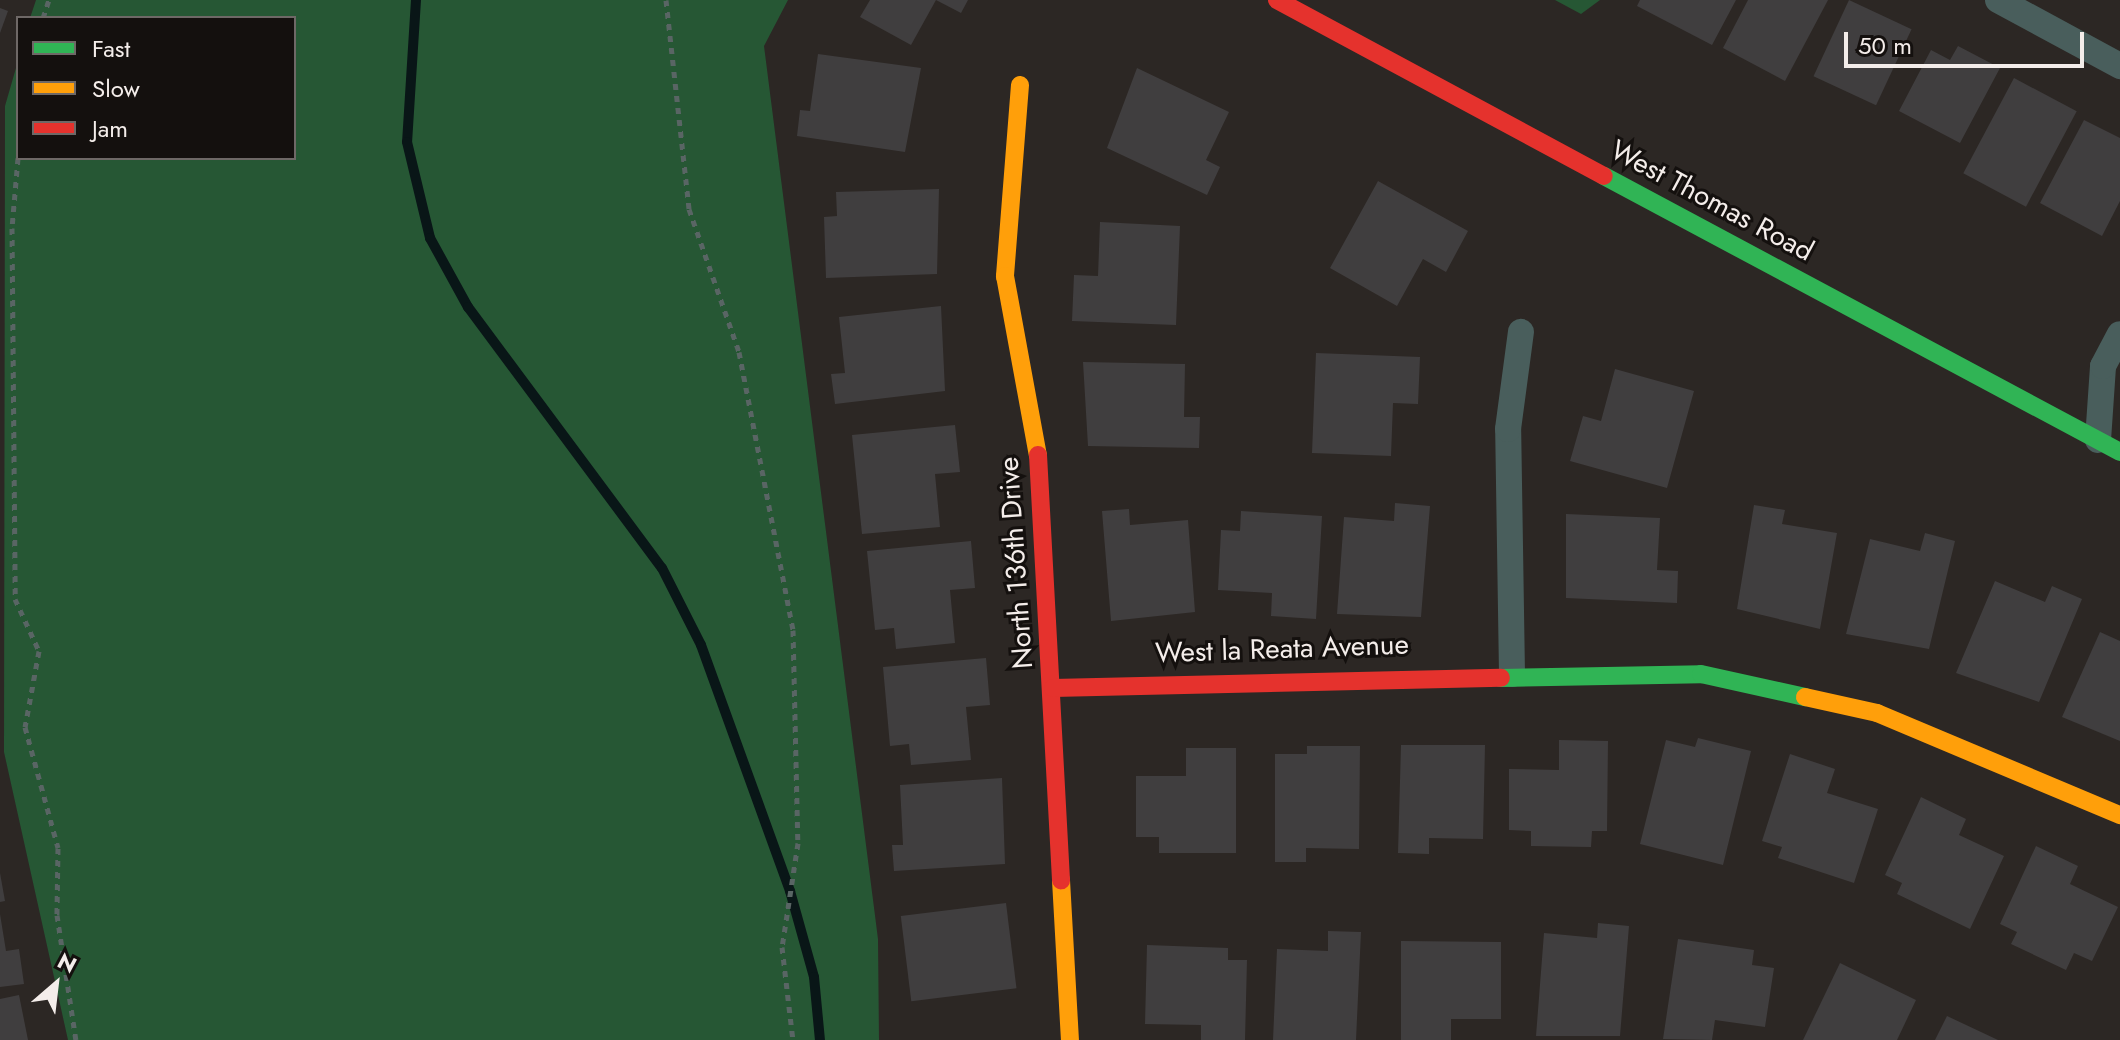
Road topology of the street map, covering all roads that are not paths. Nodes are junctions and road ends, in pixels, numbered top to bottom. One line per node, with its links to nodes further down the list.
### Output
1 (1277, 0): 3 (street, West Thomas Road)
2 (1998, 0): 4 (street)
3 (1297, 5): 9 (street, West Thomas Road)
4 (2120, 66)
5 (1020, 85): 11 (street, North 136th Drive)
6 (1521, 332): 10 (street)
7 (2120, 334): 9 (street)
8 (2120, 422): 9 (street)
9 (2109, 446)
10 (1512, 674): 11 (street, West la Reata Avenue); 12 (street, West la Reata Avenue)
11 (1053, 688): 13 (street, North 136th Drive)
12 (2120, 815)
13 (1070, 1040)

